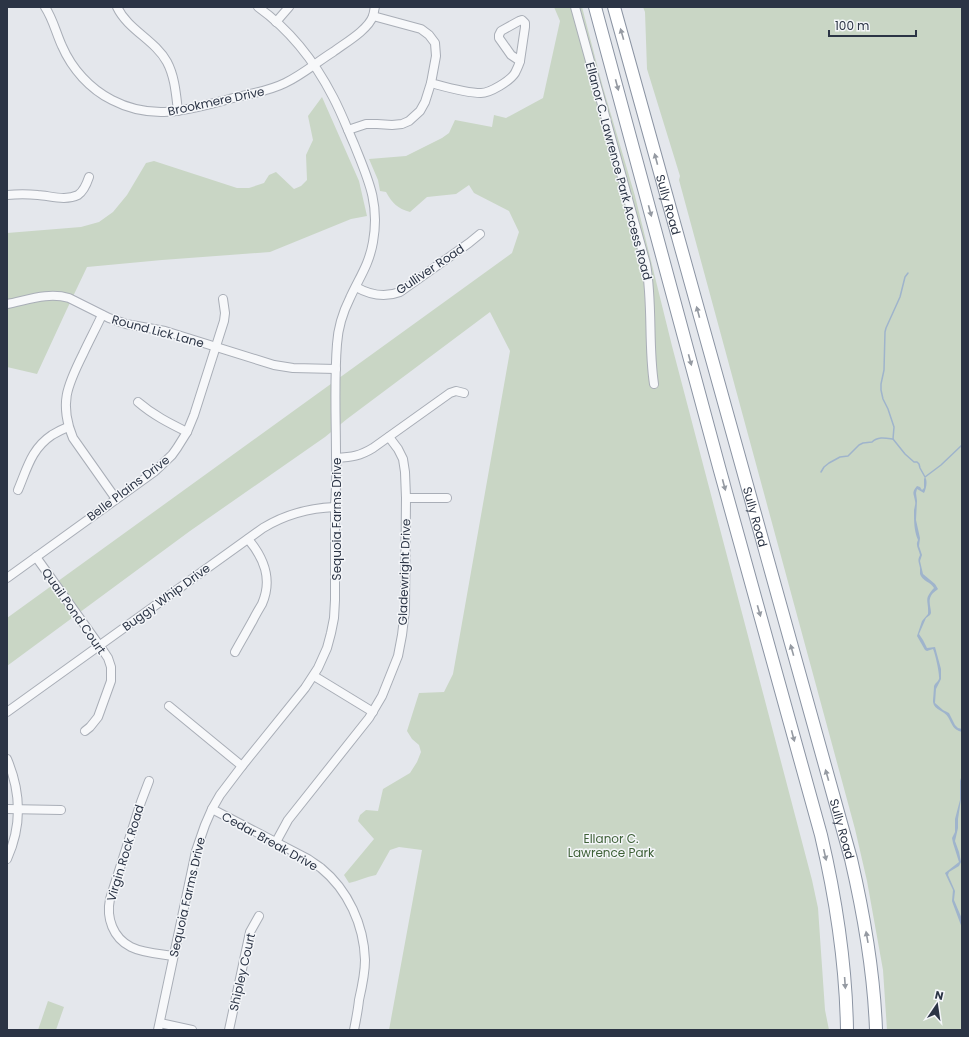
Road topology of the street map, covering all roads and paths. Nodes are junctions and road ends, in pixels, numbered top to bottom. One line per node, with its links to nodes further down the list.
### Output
1 (45, 7): 14 (street, Brookmere Drive)
2 (117, 7): 14 (street)
3 (258, 7): 10 (street, Sequoia Farms Drive)
4 (289, 7): 10 (street)
5 (375, 7): 9 (street)
6 (575, 7): 25 (street, Ellanor C. Lawrence Park Access Road)
7 (595, 7): 62 (highway, Sully Road, one-way to 62)
8 (614, 7): 63 (highway, Sully Road, one-way to 8)
9 (373, 16): 12 (street, Brookmere Drive); 13 (street)
10 (276, 22): 12 (street, Sequoia Farms Drive)
11 (520, 61): 11 (street); 13 (street)
12 (314, 65): 14 (street, Brookmere Drive); 15 (street, Sequoia Farms Drive)
13 (431, 83): 15 (street)
14 (178, 111)
15 (348, 130): 19 (street, Sequoia Farms Drive)
16 (89, 177): 17 (street)
17 (7, 194)
18 (480, 234): 19 (street, Gulliver Road)
19 (356, 287): 24 (street, Sequoia Farms Drive)
20 (222, 299): 23 (street, Belle Plains Drive)
21 (7, 304): 22 (street, Round Lick Lane)
22 (102, 315): 23 (street, Round Lick Lane); 28 (street)
23 (216, 347): 24 (street, Round Lick Lane); 29 (street, Belle Plains Drive)
24 (336, 369): 31 (street, Sequoia Farms Drive)
25 (654, 384)
26 (464, 392): 30 (street)
27 (138, 402): 29 (street)
28 (68, 426): 32 (street); 35 (street)
29 (187, 432): 35 (street, Belle Plains Drive)
30 (389, 437): 31 (street); 33 (street, Gladewright Drive)
31 (336, 458): 36 (street, Sequoia Farms Drive)
32 (18, 490)
33 (406, 498): 34 (street); 45 (street, Gladewright Drive)
34 (447, 498)
35 (116, 499): 38 (street, Belle Plains Drive)
36 (335, 507): 37 (street, Buggy Whip Drive); 42 (street, Sequoia Farms Drive)
37 (248, 539): 40 (street, Buggy Whip Drive); 41 (street)
38 (36, 557): 39 (street, Belle Plains Drive); 40 (street, Quail Pond Court)
39 (7, 578)
40 (99, 645): 44 (street, Buggy Whip Drive); 46 (street, Quail Pond Court)
41 (235, 652)
42 (314, 676): 45 (street); 48 (street, Sequoia Farms Drive)
43 (169, 706): 48 (street)
44 (7, 712)
45 (373, 712): 54 (street, Gladewright Drive)
46 (85, 730)
47 (7, 759): 50 (street)
48 (242, 766): 51 (street, Sequoia Farms Drive)
49 (149, 781): 57 (street, Virgin Rock Road)
50 (18, 809): 52 (street); 53 (street); 55 (street)
51 (212, 809): 54 (street, Cedar Break Drive); 57 (street, Sequoia Farms Drive)
52 (7, 810)
53 (61, 810)
54 (276, 842): 61 (street, Cedar Break Drive)
55 (7, 859)
56 (259, 916): 60 (street, Shipley Court)
57 (173, 956): 58 (street, Sequoia Farms Drive)
58 (159, 1026): 59 (street)
59 (192, 1030)
60 (229, 1030)
61 (354, 1030)
62 (847, 1030)
63 (876, 1030)

